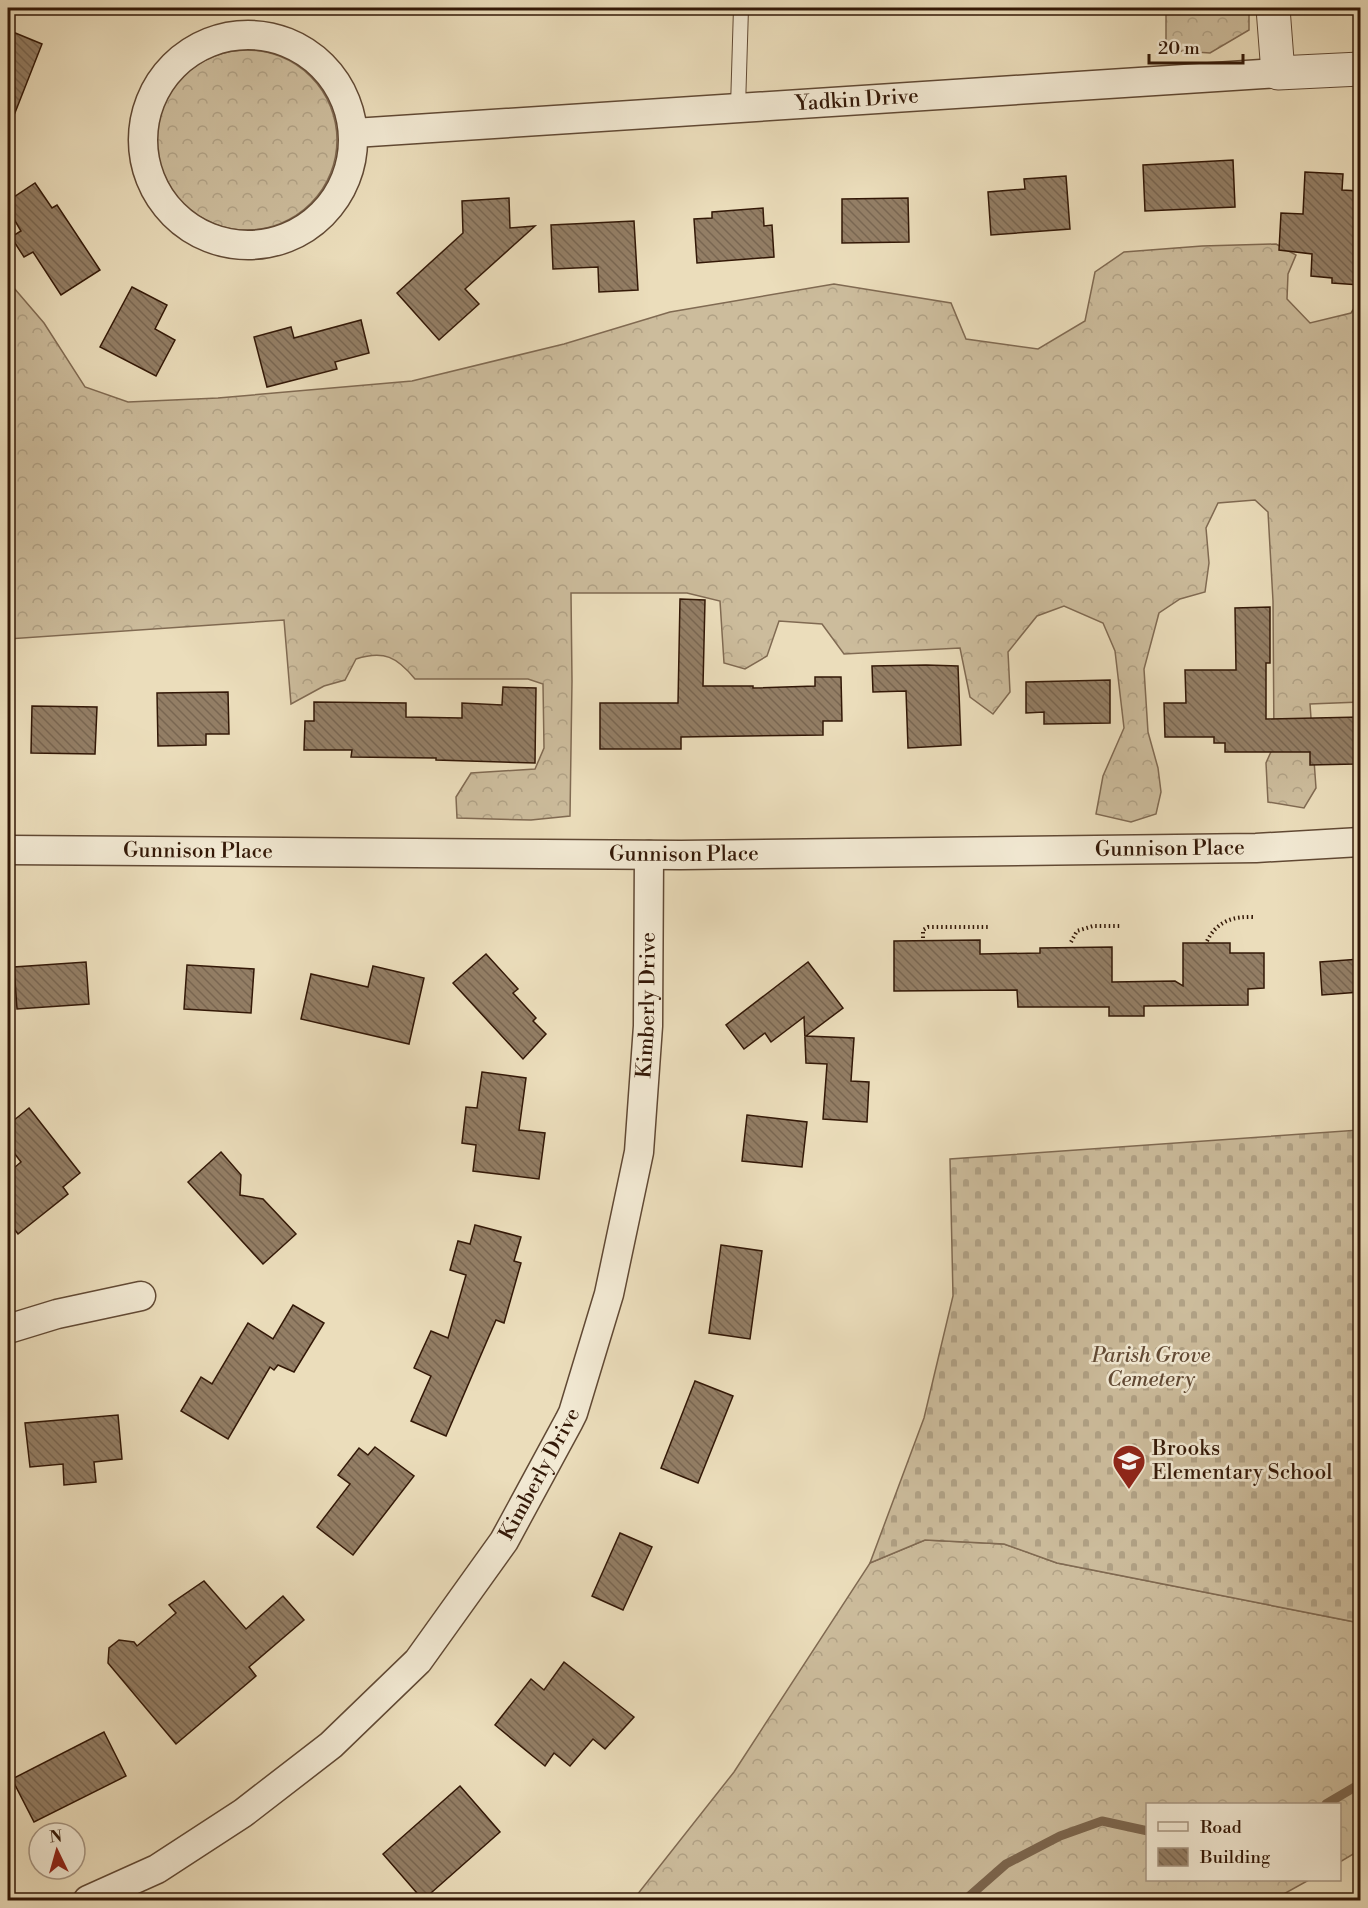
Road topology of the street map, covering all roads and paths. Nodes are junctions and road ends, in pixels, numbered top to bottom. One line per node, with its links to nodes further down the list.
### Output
1 (741, 8): 5 (lane)
2 (1273, 8): 4 (street)
3 (1360, 69): 4 (street, Yadkin Drive)
4 (1278, 73): 5 (street, Yadkin Drive)
5 (738, 107): 6 (street, Yadkin Drive)
6 (354, 133): 6 (street)
7 (1360, 842): 9 (street, Gunnison Place)
8 (8, 850): 9 (street, Gunnison Place)
9 (649, 855): 18 (street, Kimberly Drive)
10 (1255, 917): 14 (path)
11 (1120, 926): 15 (path)
12 (988, 927): 13 (path)
13 (923, 938)
14 (1207, 941)
15 (1071, 942)
16 (141, 1296): 17 (street)
17 (8, 1329)
18 (88, 1900)

